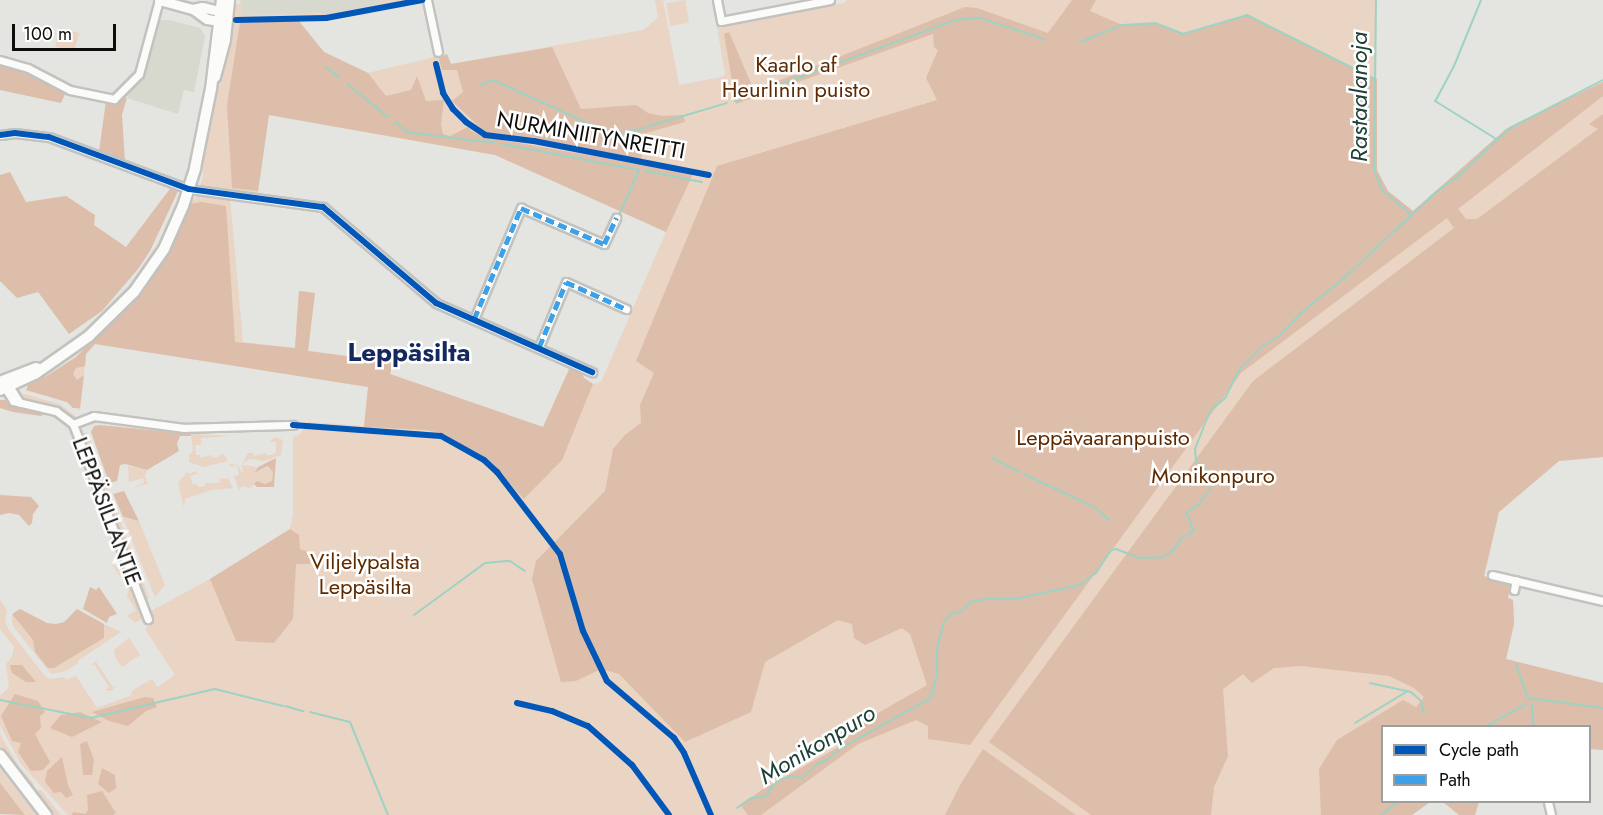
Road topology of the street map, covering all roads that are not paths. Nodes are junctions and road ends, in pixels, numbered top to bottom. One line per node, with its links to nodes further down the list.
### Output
1 (159, 0): 6 (street); 8 (street)
2 (230, 0): 6 (main road)
3 (428, 0): 7 (street)
4 (717, 0): 5 (street)
5 (830, 0)
6 (221, 13): 10 (main road)
7 (438, 52)
8 (0, 60)
9 (0, 135): 10 (street)
10 (189, 189): 13 (street); 16 (main road)
11 (616, 218): 13 (street)
12 (626, 309): 14 (street)
13 (474, 319): 14 (street)
14 (539, 347): 15 (street)
15 (592, 372)
16 (4, 385): 17 (street, LEPPÄSILLANTIE)
17 (73, 424): 18 (street); 23 (street, LEPPÄSILLANTIE)
18 (293, 424)
19 (1492, 575): 20 (street)
20 (1516, 580): 21 (street); 22 (street)
21 (1514, 590)
22 (1603, 601)
23 (148, 619)
24 (0, 755): 25 (main road)
25 (46, 815)

